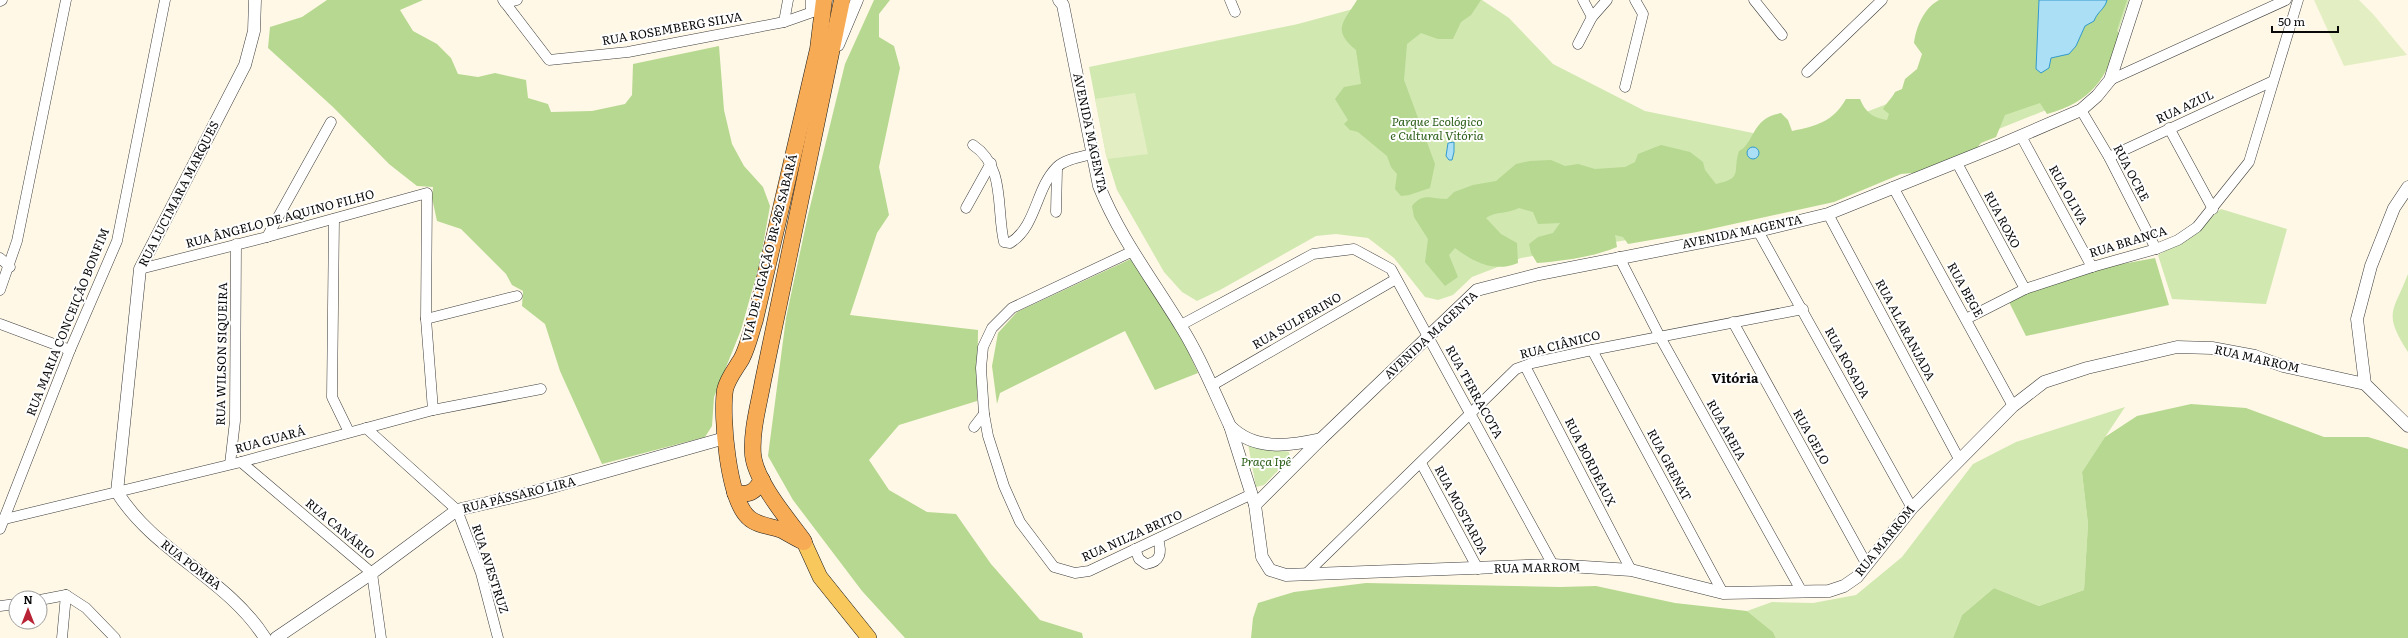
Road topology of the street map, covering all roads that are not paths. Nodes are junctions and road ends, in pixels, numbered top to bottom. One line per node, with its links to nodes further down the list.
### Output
1 (66, 0): 54 (street)
2 (165, 0): 69 (street, RUA MARIA CONCEIÇÃO BONFIM)
3 (254, 0): 56 (street, RUA LUCIMARA MARQUES)
4 (517, 0): 18 (street)
5 (788, 0): 22 (street)
6 (842, 0): 25 (highway, VIA DE LIGAÇÃO BR-262 SABARÁ)
7 (857, 0): 25 (street, VIA DE LIGAÇÃO BR-262 SABARÁ)
8 (1059, 0): 35 (street, AVENIDA MAGENTA)
9 (1230, 0): 20 (street)
10 (1583, 0): 21 (street)
11 (1607, 0): 21 (street)
12 (1635, 0): 29 (street)
13 (1754, 0): 23 (street)
14 (1882, 0): 26 (street)
15 (2136, 0): 27 (street, AVENIDA MAGENTA)
16 (2286, 0): 27 (street)
17 (2298, 0): 28 (street, RUA BRANCA)
18 (504, 2): 22 (street, RUA ROSEMBERG SILVA)
19 (818, 5): 22 (street, RUA ROSEMBERG SILVA); 84 (highway, VIA DE LIGAÇÃO BR-262 SABARÁ)
20 (1235, 12)
21 (1592, 17): 24 (street)
22 (784, 22)
23 (1782, 35)
24 (1578, 44)
25 (830, 61): 92 (highway, VIA DE LIGAÇÃO BR-262 SABARÁ)
26 (1807, 72)
27 (2110, 80): 30 (street, AVENIDA MAGENTA)
28 (2273, 81): 32 (street, RUA AZUL); 43 (street, RUA BRANCA)
29 (1625, 87)
30 (2081, 110): 33 (street, AVENIDA MAGENTA); 36 (street, RUA OCRE)
31 (331, 122): 48 (street)
32 (2169, 128): 36 (street, RUA AZUL); 43 (street)
33 (2021, 136): 37 (street, AVENIDA MAGENTA); 55 (street, RUA OLIVA)
34 (973, 145): 38 (street)
35 (1092, 154): 39 (street); 51 (street, AVENIDA MAGENTA)
36 (2109, 157): 50 (street, RUA OCRE)
37 (1957, 162): 40 (street, AVENIDA MAGENTA); 58 (street, RUA ROXO)
38 (991, 163): 39 (street); 42 (street)
39 (1057, 167): 44 (street)
40 (1893, 187): 45 (street, AVENIDA MAGENTA); 63 (street, RUA BEGE)
41 (2408, 187): 72 (street)
42 (966, 208)
43 (2213, 209): 50 (street, RUA BRANCA)
44 (1056, 212)
45 (1828, 214): 47 (street, AVENIDA MAGENTA); 87 (street, RUA ALARANJADA)
46 (334, 219): 48 (street, RUA ÂNGELO DE AQUINO FILHO); 62 (street, RUA ÂNGELO DE AQUINO FILHO); 83 (street)
47 (1758, 231): 52 (street, AVENIDA MAGENTA); 61 (street, RUA ROSADA)
48 (267, 237): 49 (street, RUA ÂNGELO DE AQUINO FILHO)
49 (236, 244): 56 (street, RUA ÂNGELO DE AQUINO FILHO); 91 (street, RUA WILSON SIQUEIRA)
50 (2156, 250): 55 (street, RUA BRANCA)
51 (1133, 251): 66 (street, AVENIDA MAGENTA); 78 (street, RUA NILZA BRITO)
52 (1619, 257): 67 (street, AVENIDA MAGENTA); 68 (street, RUA AREIA)
53 (0, 258): 54 (street)
54 (10, 267): 59 (street)
55 (2092, 267): 58 (street, RUA BRANCA)
56 (140, 269): 93 (street, RUA LUCIMARA MARQUES)
57 (1396, 279): 66 (street, RUA TERRACOTA); 67 (street, RUA TERRACOTA); 73 (street, RUA SULFERINO)
58 (2025, 289): 63 (street, RUA BRANCA)
59 (0, 290)
60 (517, 296): 62 (street)
61 (1803, 309): 64 (street, RUA CIÂNICO); 96 (street, RUA ROSADA)
62 (426, 319): 76 (street)
63 (1966, 319): 75 (street, RUA BEGE)
64 (1733, 322): 68 (street, RUA CIÂNICO); 104 (street, RUA GELO)
65 (0, 324): 69 (street)
66 (1181, 325): 73 (street, AVENIDA MAGENTA)
67 (1428, 337): 77 (street, RUA TERRACOTA); 85 (street, AVENIDA MAGENTA)
68 (1660, 337): 70 (street, RUA CIÂNICO); 109 (street, RUA AREIA)
69 (70, 350): 98 (street, RUA MARIA CONCEIÇÃO BONFIM)
70 (1592, 350): 71 (street, RUA CIÂNICO); 110 (street, RUA GRENAT)
71 (1525, 366): 77 (street, RUA CIÂNICO); 106 (street, RUA BORDEAUX)
72 (2365, 384): 75 (street, RUA MARROM); 80 (street)
73 (1211, 386): 79 (street, AVENIDA MAGENTA)
74 (542, 389): 76 (street, RUA GUARÁ)
75 (2013, 406): 87 (street, RUA MARROM)
76 (433, 410): 82 (street, RUA GUARÁ)
77 (1471, 413): 90 (street, RUA CIÂNICO); 103 (street, RUA TERRACOTA)
78 (984, 414): 81 (street); 102 (street, RUA NILZA BRITO)
79 (1230, 426): 86 (street, AVENIDA MAGENTA); 95 (street, RUA MARROM)
80 (2408, 426)
81 (974, 427)
82 (366, 428): 83 (street, RUA GUARÁ); 97 (street, RUA AVESTRUZ)
83 (349, 432): 89 (street, RUA GUARÁ)
84 (725, 438): 94 (highway, VIA DE LIGAÇÃO BR-262 SABARÁ); 97 (street, RUA PÁSSARO LIRA)
85 (1321, 439): 86 (street, AVENIDA MAGENTA); 88 (street, AVENIDA MAGENTA)
86 (1296, 444): 88 (street)
87 (1959, 459): 96 (street, RUA MARROM)
88 (1301, 460): 95 (street, AVENIDA MAGENTA)
89 (242, 462): 91 (street, RUA GUARÁ); 107 (street, RUA CANÁRIO)
90 (1421, 463): 105 (street, RUA MOSTARDA); 108 (street, RUA CIÂNICO)
91 (230, 464): 93 (street, RUA GUARÁ)
92 (762, 480): 94 (highway); 101 (highway, VIA DE LIGAÇÃO BR-262 SABARÁ)
93 (117, 492): 98 (street, RUA GUARÁ); 115 (street, RUA POMBA)
94 (735, 492): 101 (highway, VIA DE LIGAÇÃO BR-262 SABARÁ)
95 (1254, 499): 100 (street, RUA NILZA BRITO); 108 (street, RUA MARROM)
96 (1912, 508): 104 (street, RUA MARROM)
97 (457, 510): 107 (street, RUA PÁSSARO LIRA); 118 (street, RUA AVESTRUZ)
98 (5, 519): 99 (street, RUA MARIA CONCEIÇÃO BONFIM)
99 (0, 529)
100 (1158, 539): 102 (street, RUA NILZA BRITO); 102 (street)
101 (804, 542): 119 (main road)
102 (1135, 549)
103 (1553, 565): 105 (street, RUA MARROM); 106 (street, RUA MARROM)
104 (1868, 565): 109 (street, RUA MARROM)
105 (1478, 569): 108 (street, RUA MARROM)
106 (1631, 570): 110 (street, RUA MARROM)
107 (372, 573): 116 (street, RUA PÁSSARO LIRA); 117 (street, RUA CANÁRIO)
108 (1306, 574)
109 (1802, 592): 110 (street, RUA MARROM)
110 (1723, 593)
111 (66, 595): 112 (street); 113 (street); 114 (street)
112 (48, 598)
113 (62, 638)
114 (116, 638)
115 (265, 638)
116 (276, 638)
117 (381, 638)
118 (498, 638)
119 (869, 638)

